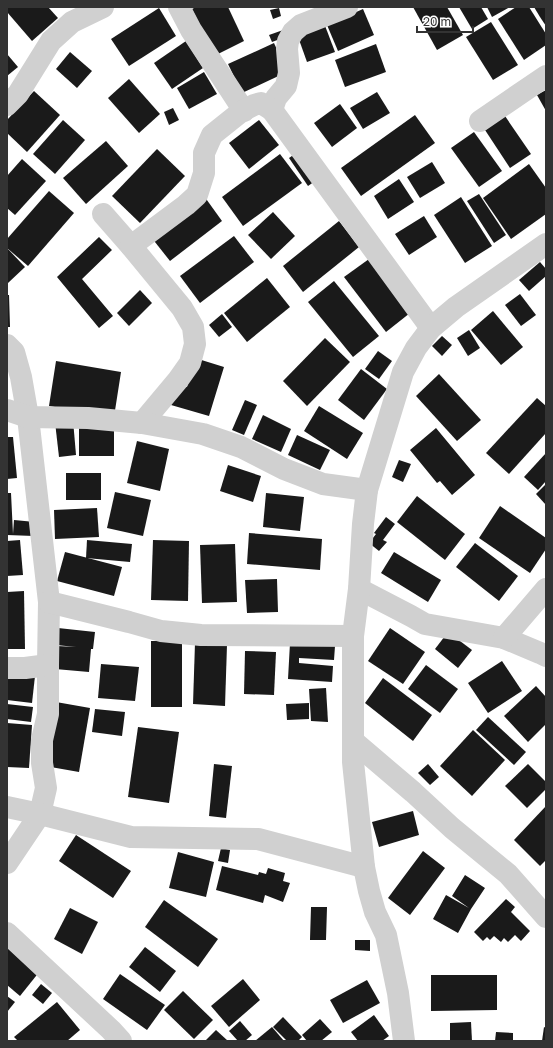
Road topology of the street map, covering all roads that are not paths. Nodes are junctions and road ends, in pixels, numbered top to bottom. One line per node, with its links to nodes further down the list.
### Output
1 (103, 7): 5 (street)
2 (179, 7): 7 (street)
3 (347, 7): 6 (street)
4 (546, 76): 8 (street)
5 (7, 105)
6 (272, 110): 7 (street); 12 (street)
7 (244, 111): 11 (street)
8 (480, 121)
9 (104, 214): 11 (street)
10 (546, 244): 12 (street)
11 (132, 246): 16 (street)
12 (431, 328): 17 (street)
13 (7, 345): 15 (street)
14 (7, 410): 15 (street)
15 (28, 416): 16 (street); 20 (street)
16 (142, 423): 17 (street)
17 (367, 490): 18 (street)
18 (359, 589): 21 (street); 22 (street)
19 (546, 589): 22 (street)
20 (49, 602): 21 (street); 24 (street)
21 (353, 636): 26 (street)
22 (504, 638): 23 (street)
23 (546, 656)
24 (48, 665): 25 (street); 28 (street)
25 (7, 668)
26 (353, 741): 30 (street); 31 (street)
27 (7, 807): 28 (street)
28 (40, 814): 29 (street); 30 (street)
29 (7, 863)
30 (364, 867): 34 (street)
31 (546, 917)
32 (7, 933): 33 (street)
33 (121, 1041)
34 (404, 1041)

